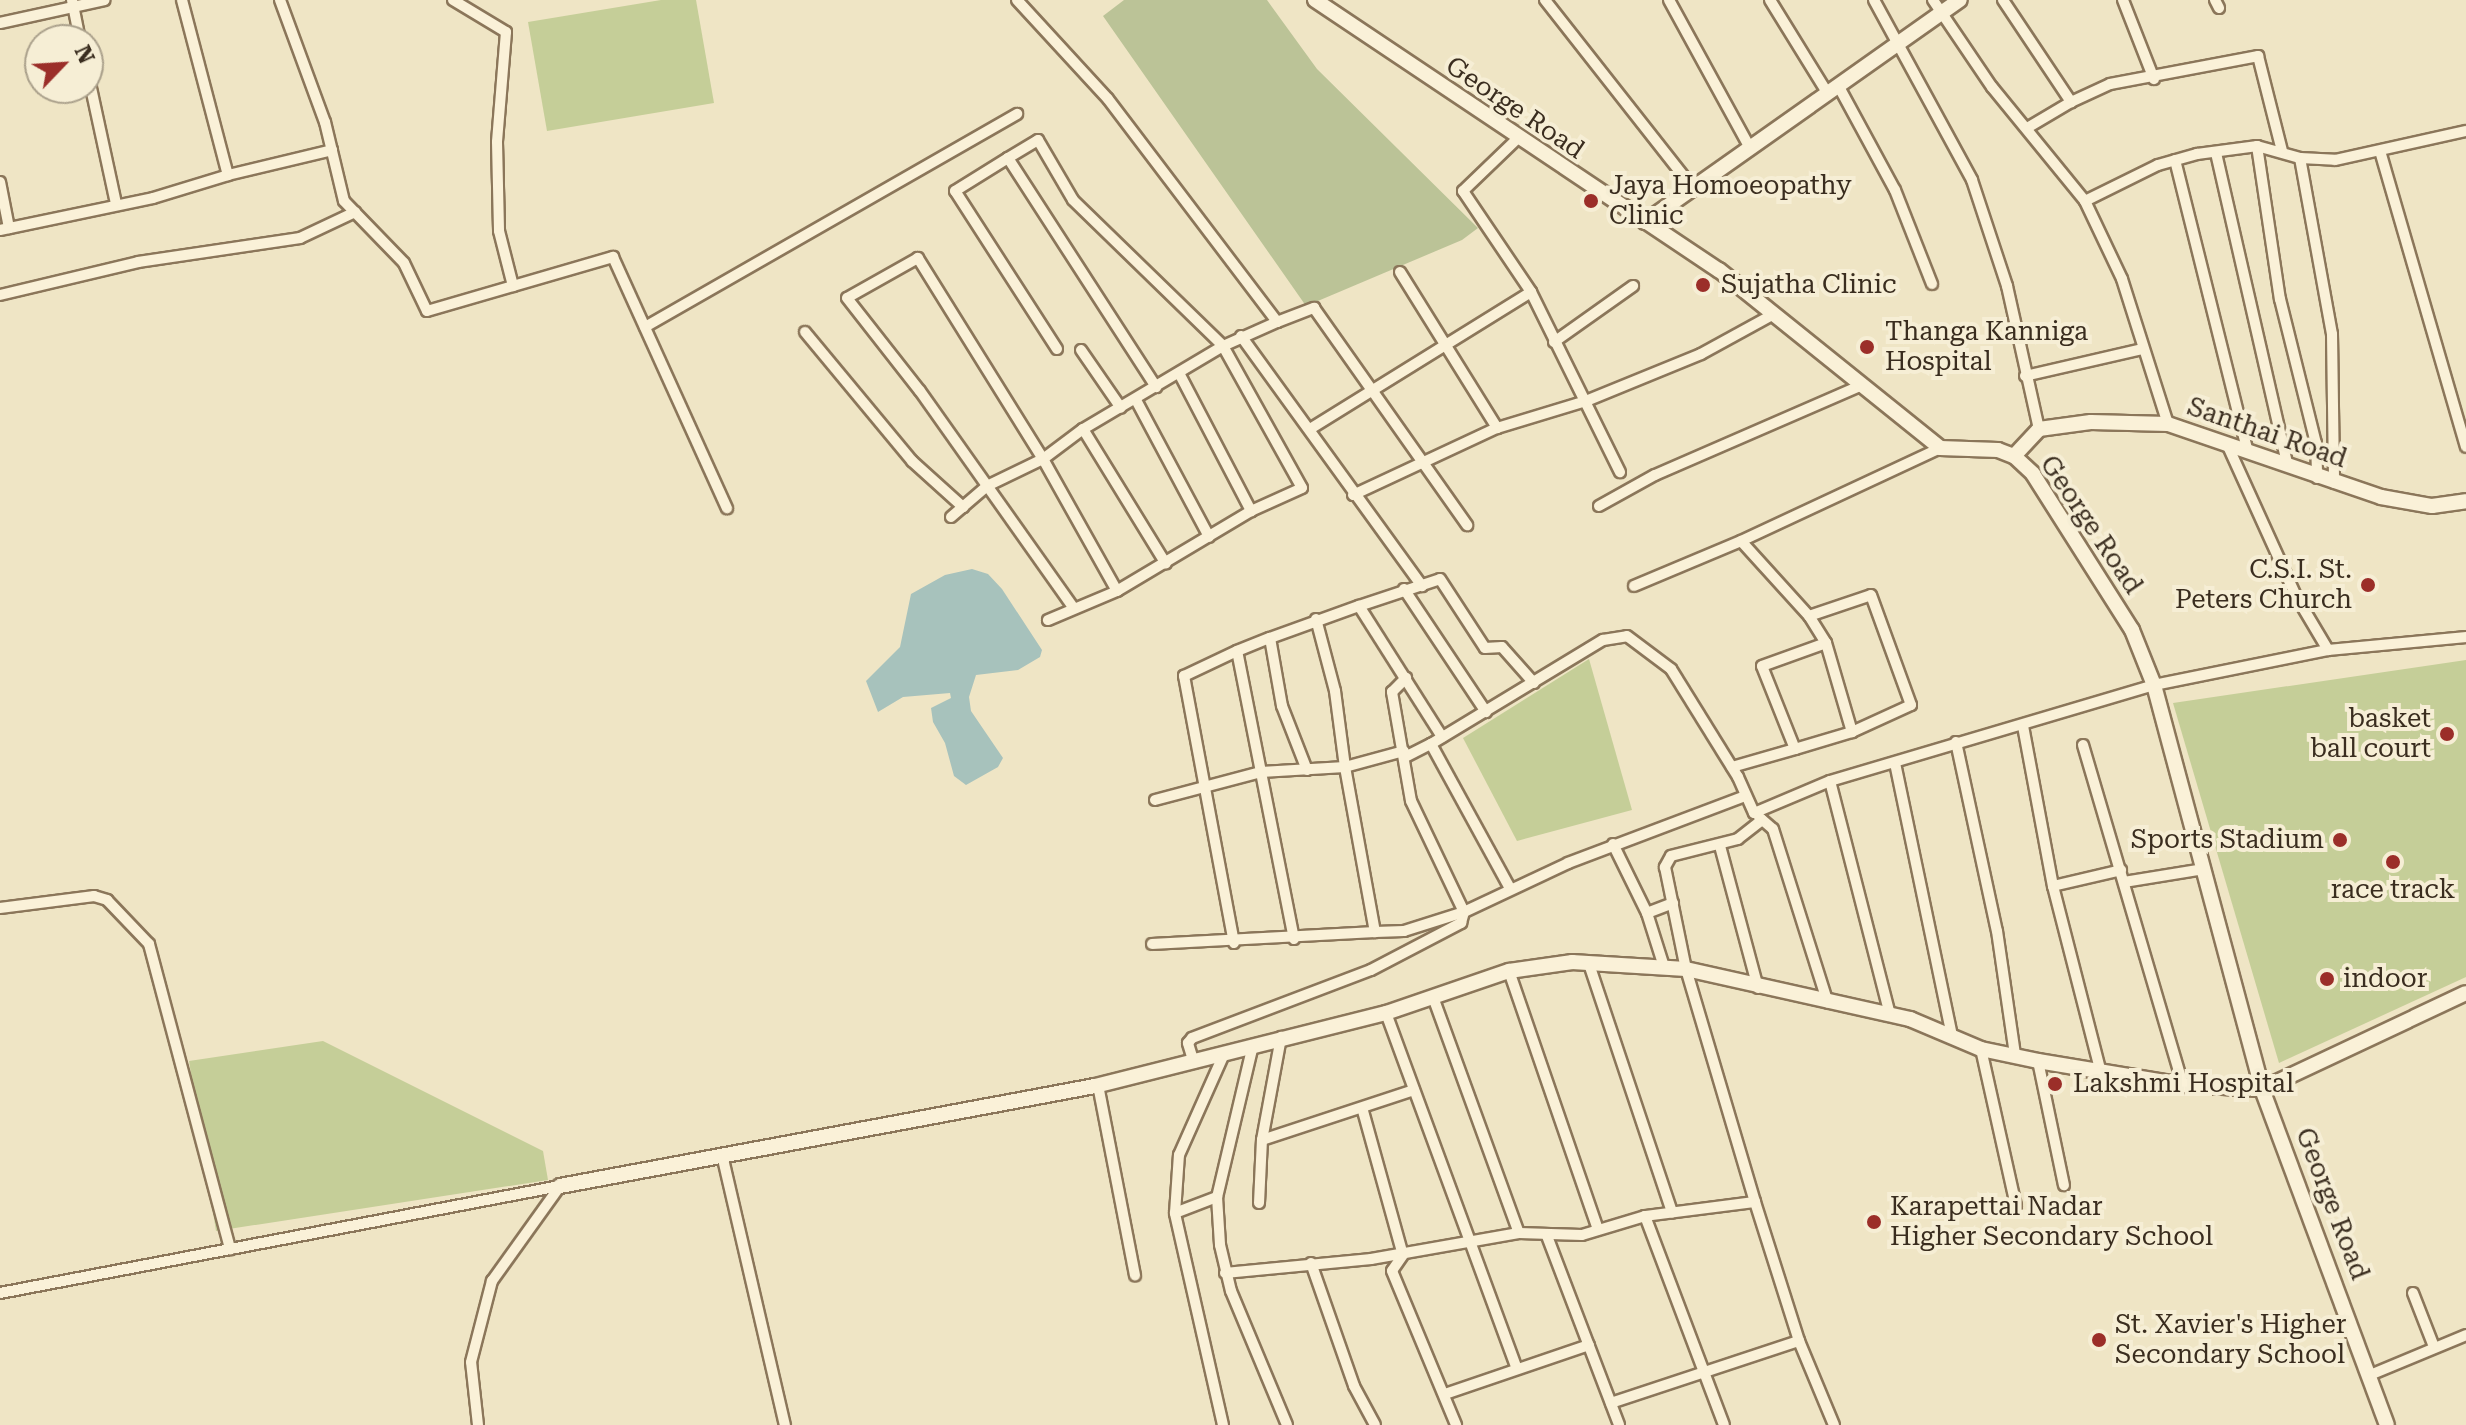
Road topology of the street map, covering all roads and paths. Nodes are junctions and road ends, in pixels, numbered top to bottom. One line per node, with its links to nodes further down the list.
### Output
1 (105, 0): 15 (street)
2 (182, 0): 37 (street)
3 (280, 0): 30 (street)
4 (453, 0): 47 (street)
5 (1017, 0): 52 (street)
6 (1315, 0): 27 (street, George Road)
7 (1545, 0): 39 (street)
8 (1669, 0): 29 (street)
9 (1770, 0): 21 (street)
10 (1874, 0): 19 (street)
11 (1933, 0): 16 (street)
12 (1960, 0): 16 (street)
13 (2003, 0): 22 (street)
14 (2123, 0): 20 (street)
15 (73, 4): 17 (street); 18 (street)
16 (1942, 14): 19 (street); 25 (street)
17 (0, 23)
18 (77, 24)
19 (1896, 42): 21 (street); 63 (street)
20 (2154, 79): 22 (street); 31 (street)
21 (1833, 91): 29 (street); 46 (street)
22 (2071, 102): 25 (street)
23 (95, 104): 41 (street)
24 (1017, 114): 53 (street)
25 (2027, 128): 40 (street)
26 (2466, 131): 32 (street)
27 (1517, 139): 43 (street, George Road); 49 (street)
28 (2257, 146): 31 (street); 33 (street); 84 (street)
29 (1750, 148): 39 (street)
30 (332, 150): 37 (street); 42 (street)
31 (2282, 151): 35 (street)
32 (2380, 151): 35 (street); 76 (street)
33 (2216, 153): 36 (street); 82 (street)
34 (1008, 158): 57 (street); 59 (street); 65 (street)
35 (2300, 158): 85 (street)
36 (2175, 160): 40 (street); 78 (street)
37 (228, 175): 41 (street)
38 (0, 182): 44 (street)
39 (1692, 187): 43 (street)
40 (2085, 201): 60 (street)
41 (116, 203): 44 (street)
42 (355, 212): 47 (street); 50 (street)
43 (1645, 222): 51 (street, George Road)
44 (4, 229)
45 (1400, 272): 58 (street)
46 (1932, 284)
47 (513, 286): 53 (street)
48 (1633, 286): 56 (street)
49 (1531, 292): 56 (street); 58 (street)
50 (0, 295)
51 (1770, 316): 64 (street, George Road); 68 (street)
52 (1277, 322): 55 (street); 66 (street)
53 (645, 327): 91 (street)
54 (805, 332): 90 (street)
55 (1241, 336): 57 (street); 73 (street)
56 (1554, 342): 68 (street)
57 (1223, 346): 62 (street); 92 (street)
58 (1446, 346): 66 (street); 71 (street)
59 (1057, 349)
60 (2143, 349): 63 (street); 70 (street)
61 (1081, 350): 69 (street)
62 (1179, 373): 65 (street); 92 (street)
63 (2025, 376): 74 (street)
64 (1860, 386): 77 (street, George Road); 89 (street)
65 (1156, 387): 67 (street)
66 (1375, 390): 73 (street); 81 (street)
67 (1136, 400): 69 (street); 95 (street)
68 (1586, 401): 71 (street); 83 (street)
69 (1121, 408): 72 (street)
70 (2168, 424): 74 (street, Santhai Road); 75 (street, Santhai Road)
71 (1497, 428): 81 (street)
72 (1083, 429): 80 (street); 97 (street)
73 (1310, 429): 87 (street)
74 (2039, 429): 79 (street)
75 (2227, 444): 78 (street, Santhai Road); 110 (street)
76 (2466, 447)
77 (1940, 448): 79 (street, George Road); 96 (street)
78 (2248, 452): 82 (street, Santhai Road)
79 (2014, 456): 114 (street, George Road)
80 (1043, 459): 86 (street); 86 (street); 101 (street)
81 (1423, 459): 87 (street); 94 (street)
82 (2287, 464): 84 (street, Santhai Road)
83 (1620, 472)
84 (2317, 478): 85 (street, Santhai Road)
85 (2334, 483): 88 (street, Santhai Road)
86 (987, 486): 90 (street); 103 (street)
87 (1353, 495): 98 (street)
88 (2466, 501)
89 (1599, 506)
90 (963, 507): 93 (street)
91 (727, 508)
92 (1251, 511): 95 (street)
93 (951, 517)
94 (1467, 525)
95 (1209, 537): 97 (street)
96 (1741, 541): 99 (street); 104 (street)
97 (1166, 564): 101 (street)
98 (1422, 586): 100 (street); 113 (street)
99 (1634, 586)
100 (1404, 589): 102 (street); 115 (street)
101 (1117, 591): 103 (street)
102 (1359, 606): 105 (street); 112 (street)
103 (1073, 607): 106 (street)
104 (1809, 616): 109 (street); 117 (street)
105 (1316, 619): 108 (street); 125 (street)
106 (1048, 620)
107 (2466, 637): 110 (street)
108 (1270, 638): 111 (street); 127 (street)
109 (1826, 643): 117 (street); 122 (street)
110 (2328, 650): 114 (street)
111 (1237, 651): 128 (street); 130 (street)
112 (1406, 678): 118 (street); 123 (street)
113 (1534, 683): 115 (street); 126 (street)
114 (2154, 685): 116 (street); 136 (street, George Road)
115 (1486, 712): 118 (street)
116 (2023, 726): 119 (street); 139 (street)
117 (1852, 732): 122 (street)
118 (1442, 737): 120 (street)
119 (1956, 742): 124 (street); 164 (street)
120 (1431, 744): 123 (street); 140 (street)
121 (2083, 745): 137 (street)
122 (1795, 749): 126 (street)
123 (1405, 754): 125 (street); 143 (street)
124 (1895, 763): 129 (street); 159 (street)
125 (1345, 767): 127 (street); 145 (street)
126 (1732, 767): 131 (street)
127 (1307, 770): 128 (street)
128 (1261, 772): 130 (street); 146 (street)
129 (1830, 781): 133 (street); 158 (street)
130 (1206, 789): 132 (street); 147 (street)
131 (1745, 796): 133 (street); 134 (street)
132 (1155, 800)
133 (1758, 816): 135 (street); 156 (street)
134 (1613, 844): 140 (street); 144 (street)
135 (1720, 846): 141 (street); 153 (street)
136 (2204, 869): 138 (street); 170 (street, George Road)
137 (2121, 870): 138 (street); 139 (street)
138 (2124, 882): 169 (street)
139 (2053, 886): 167 (street)
140 (1510, 888): 143 (street)
141 (1673, 903): 144 (street); 151 (street)
142 (0, 908): 188 (street)
143 (1464, 912): 145 (street); 166 (street)
144 (1647, 913): 150 (street)
145 (1375, 932): 146 (street)
146 (1294, 939): 147 (street)
147 (1234, 943): 148 (street)
148 (1152, 944)
149 (1589, 964): 150 (street); 152 (street); 181 (street)
150 (1664, 967): 151 (street)
151 (1686, 969): 153 (street); 178 (street)
152 (1509, 971): 155 (street); 184 (street)
153 (1758, 988): 156 (street)
154 (2466, 993): 170 (street)
155 (1433, 997): 157 (street); 185 (street)
156 (1828, 1003): 158 (street)
157 (1386, 1013): 160 (street); 171 (street)
158 (1890, 1015): 159 (street)
159 (1952, 1036): 162 (street)
160 (1281, 1037): 161 (street); 173 (street)
161 (1253, 1045): 163 (street); 177 (street)
162 (1981, 1049): 164 (street); 180 (street)
163 (1224, 1054): 166 (street); 182 (street)
164 (2015, 1054): 165 (street)
165 (2038, 1061): 167 (street); 175 (street)
166 (1194, 1063): 168 (street)
167 (2100, 1069): 169 (street)
168 (1098, 1085): 174 (street); 192 (street)
169 (2183, 1085): 170 (street)
170 (2262, 1089): 201 (street, George Road)
171 (1414, 1090): 172 (street); 187 (street)
172 (1363, 1111): 173 (street); 189 (street)
173 (1262, 1140): 179 (street)
174 (723, 1159): 176 (street); 205 (street)
175 (2064, 1185)
176 (560, 1186): 188 (street); 204 (street)
177 (1217, 1197): 182 (street); 191 (street)
178 (1755, 1202): 181 (street); 196 (street)
179 (1259, 1203)
180 (2016, 1206)
181 (1672, 1212): 183 (street)
182 (1175, 1213): 206 (street)
183 (1645, 1216): 184 (street); 200 (street)
184 (1598, 1229): 186 (street)
185 (1519, 1233): 186 (street); 187 (street)
186 (1547, 1236): 197 (street)
187 (1473, 1242): 189 (street); 199 (street)
188 (230, 1249): 193 (street)
189 (1403, 1255): 190 (street); 202 (street)
190 (1311, 1263): 191 (street); 208 (street)
191 (1225, 1273): 207 (street)
192 (1135, 1275)
193 (0, 1293)
194 (2413, 1293): 198 (street)
195 (2466, 1335): 198 (street)
196 (1799, 1341): 200 (street); 212 (street)
197 (1589, 1345): 199 (street); 203 (street)
198 (2434, 1347): 201 (street)
199 (1517, 1369): 202 (street)
200 (1705, 1375): 203 (street); 211 (street)
201 (2370, 1375): 213 (street, George Road)
202 (1445, 1394): 209 (street)
203 (1611, 1403): 210 (street)
204 (478, 1425)
205 (785, 1425)
206 (1223, 1425)
207 (1287, 1425)
208 (1375, 1425)
209 (1456, 1425)
210 (1619, 1425)
211 (1724, 1425)
212 (1834, 1425)
213 (2387, 1425)

